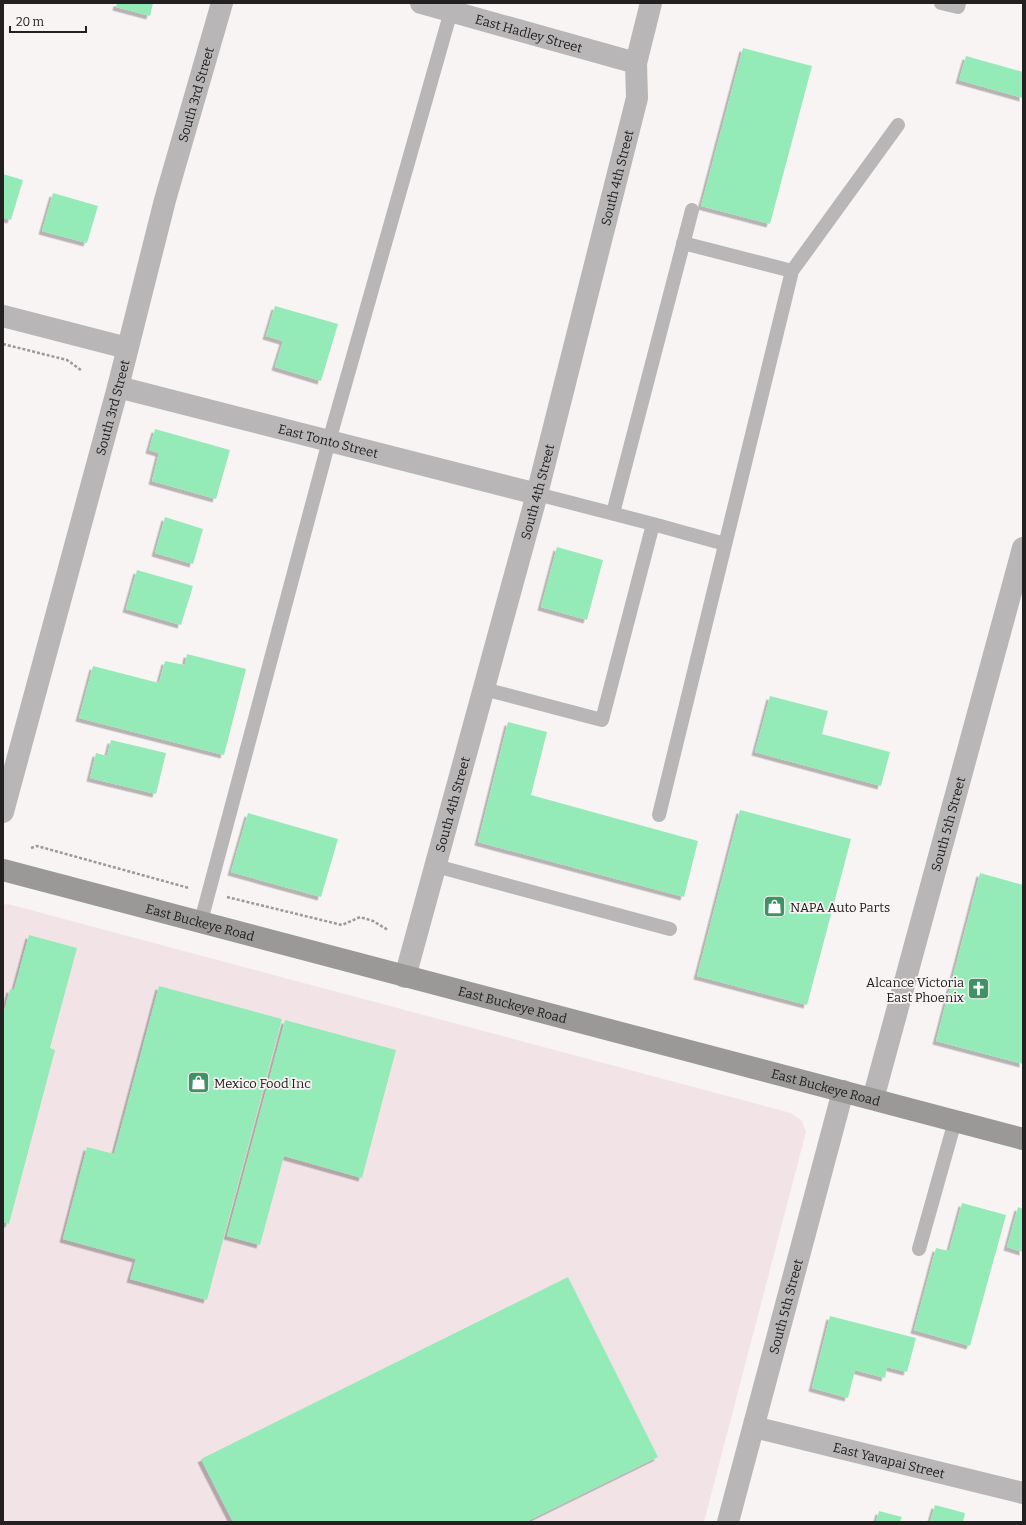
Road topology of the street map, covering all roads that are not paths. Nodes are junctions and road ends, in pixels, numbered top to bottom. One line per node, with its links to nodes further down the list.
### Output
1 (222, 3): 13 (street, South 3rd Street)
2 (421, 3): 6 (street, East Hadley Street)
3 (651, 3): 7 (street, South 4th Street)
4 (941, 3): 5 (lane)
5 (959, 3)
6 (452, 7): 7 (street, East Hadley Street); 15 (lane)
7 (636, 64): 16 (street, South 4th Street)
8 (898, 126): 11 (lane)
9 (692, 210): 10 (lane)
10 (683, 243): 11 (lane); 17 (lane)
11 (792, 271): 19 (lane)
12 (3, 316): 13 (street)
13 (127, 348): 14 (street, South 3rd Street)
14 (118, 387): 15 (street, East Tonto Street); 22 (street, South 3rd Street)
15 (329, 441): 16 (street, East Tonto Street); 26 (lane)
16 (538, 494): 17 (lane); 21 (street, South 4th Street)
17 (613, 513): 18 (lane)
18 (653, 524): 19 (lane); 21 (lane)
19 (725, 544): 23 (lane)
20 (1023, 548): 30 (street, South 5th Street)
21 (484, 689): 24 (street, South 4th Street)
22 (3, 812)
23 (659, 815)
24 (436, 866): 27 (lane); 28 (street, South 4th Street)
25 (3, 870): 26 (main road, East Buckeye Road)
26 (201, 921): 28 (main road, East Buckeye Road)
27 (670, 929)
28 (405, 977): 29 (main road, East Buckeye Road)
29 (843, 1091): 30 (main road, East Buckeye Road); 34 (street, South 5th Street)
30 (872, 1099): 31 (main road, East Buckeye Road)
31 (955, 1121): 32 (main road, East Buckeye Road); 33 (lane)
32 (1023, 1139)
33 (919, 1249)
34 (754, 1427): 35 (street, East Yavapai Street); 36 (street, South 5th Street)
35 (1023, 1493)
36 (728, 1522)

